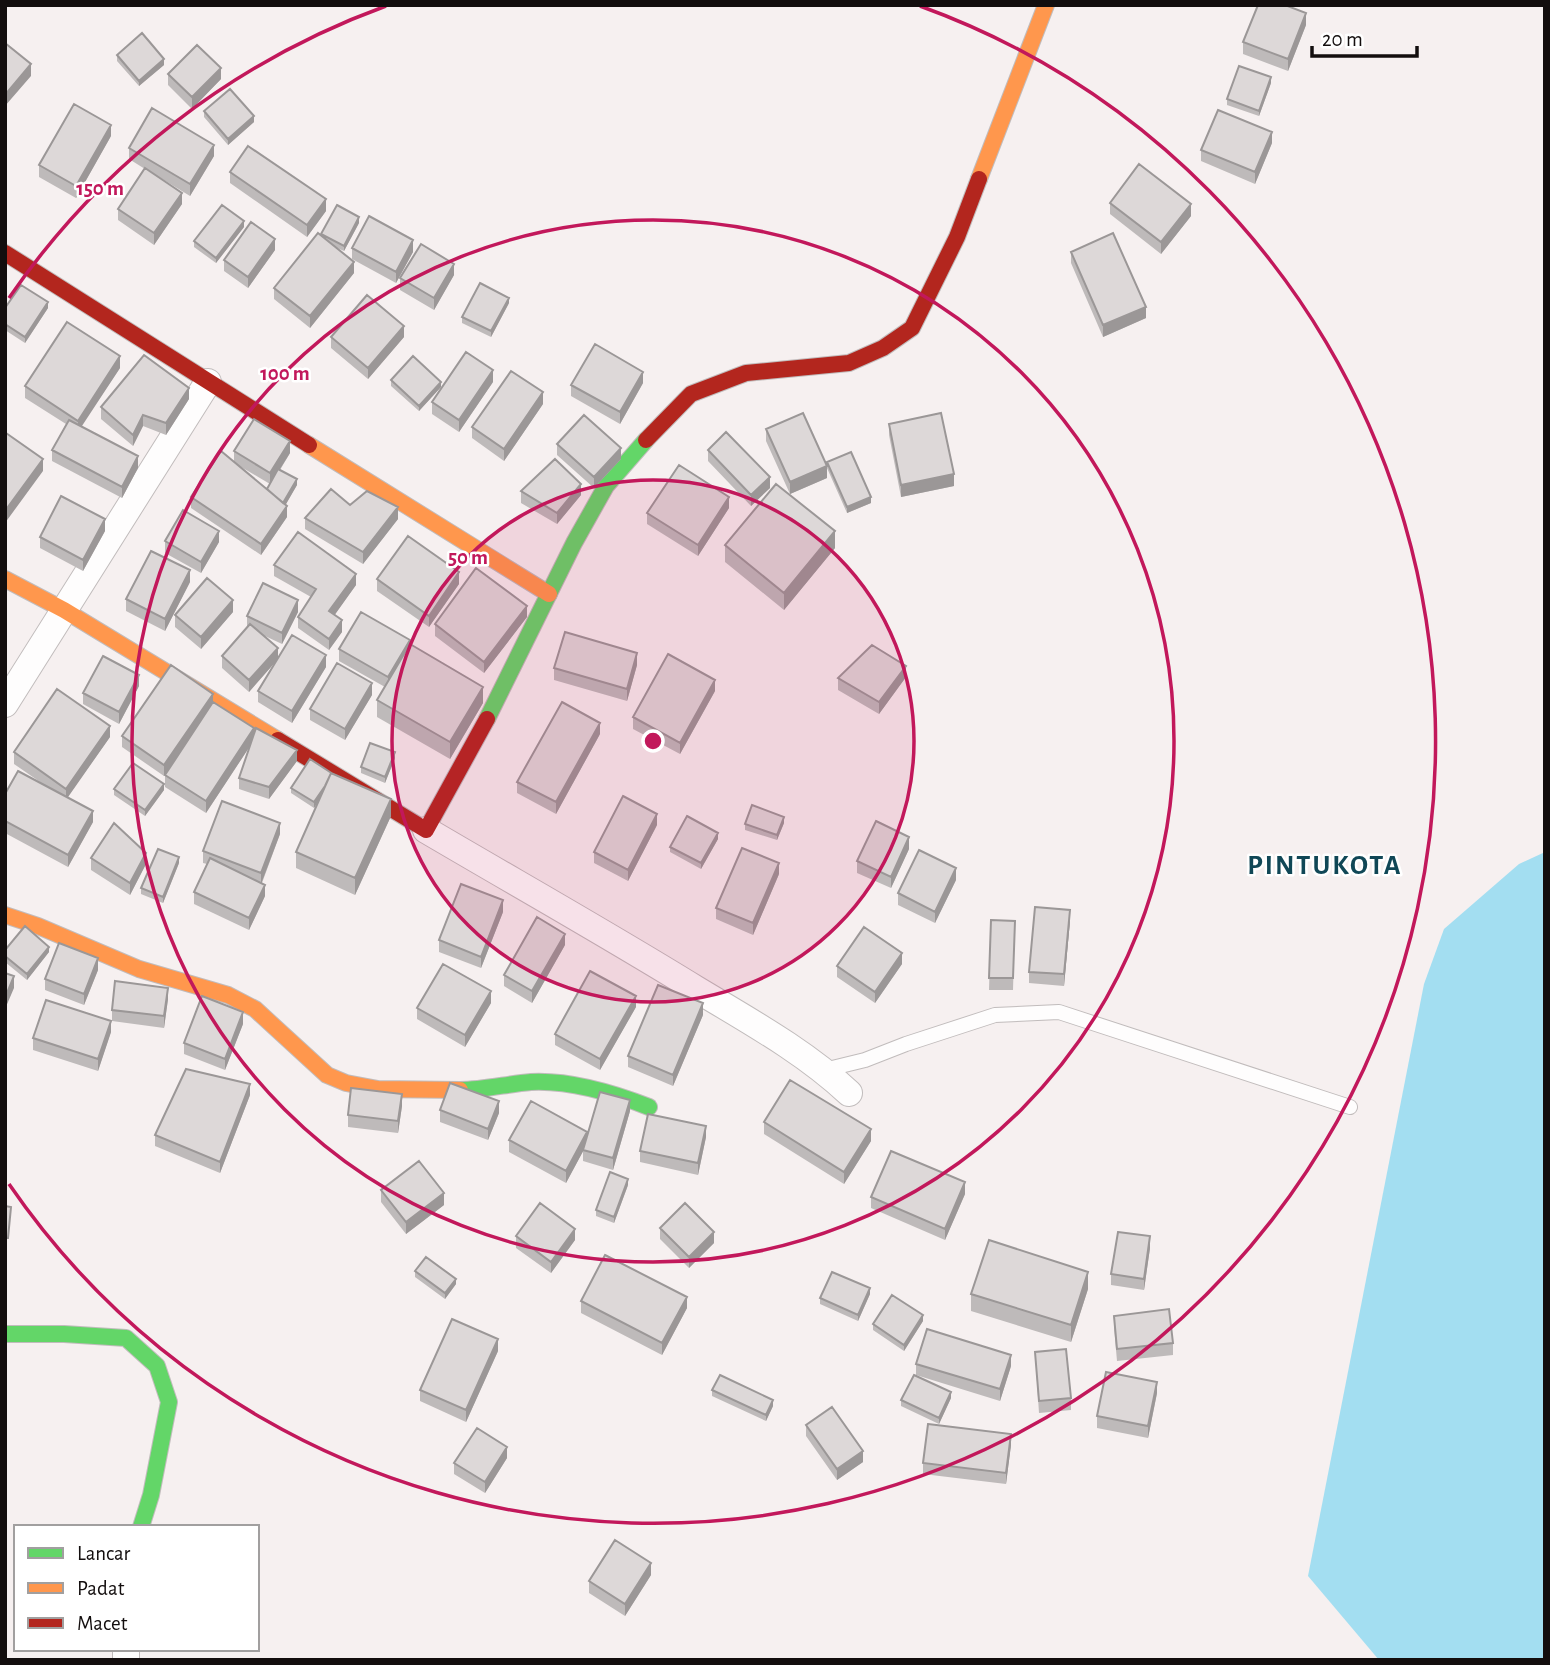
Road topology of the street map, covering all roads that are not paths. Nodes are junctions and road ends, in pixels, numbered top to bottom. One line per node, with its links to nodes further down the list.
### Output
1 (1046, 5): 5 (street)
2 (5, 253): 3 (street)
3 (208, 382): 5 (street); 6 (street)
4 (5, 579): 6 (street)
5 (549, 594): 8 (street)
6 (64, 610): 7 (street); 8 (street)
7 (5, 704)
8 (426, 830): 10 (street)
9 (5, 915): 12 (street)
10 (824, 1070): 11 (street); 13 (lane)
11 (849, 1093)
12 (649, 1107)
13 (1350, 1107)
14 (5, 1334): 15 (street)
15 (142, 1525)

